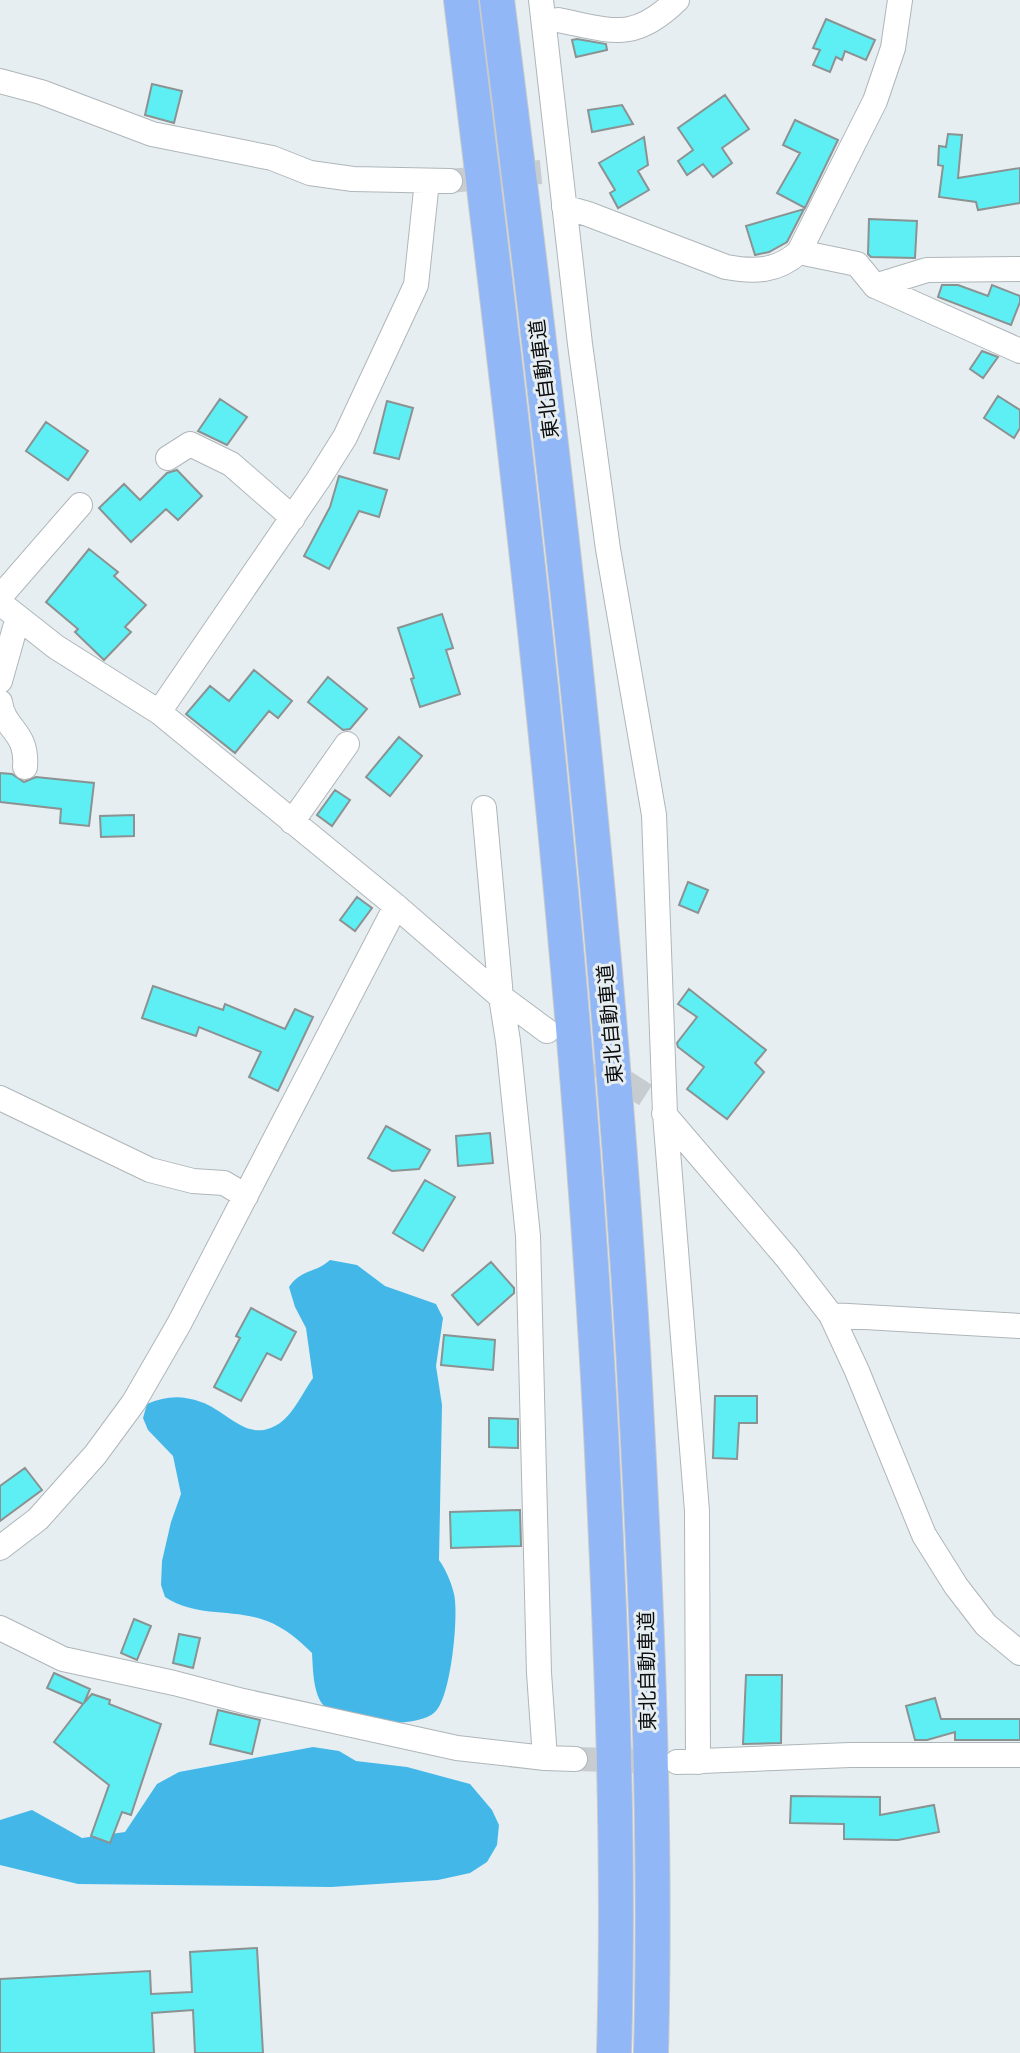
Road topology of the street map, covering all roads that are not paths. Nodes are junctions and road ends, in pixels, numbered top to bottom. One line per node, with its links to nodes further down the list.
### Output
1 (461, 0): 38 (highway, 東北自動車道)
2 (497, 0): 39 (highway, 東北自動車道)
3 (541, 0): 6 (street)
4 (677, 0): 6 (street)
5 (900, 0): 9 (street)
6 (555, 19): 8 (street)
7 (0, 81): 15 (street)
8 (564, 207): 9 (street); 28 (street)
9 (799, 252): 11 (street)
10 (1020, 269): 11 (street)
11 (875, 286): 12 (street)
12 (1020, 351)
13 (168, 458): 15 (street)
14 (80, 505): 16 (street)
15 (293, 518): 19 (street)
16 (6, 605): 17 (street); 19 (street)
17 (0, 681)
18 (0, 702): 21 (street)
19 (159, 712): 23 (street)
20 (347, 744): 23 (street)
21 (25, 767)
22 (484, 808): 25 (street)
23 (292, 822): 24 (street)
24 (396, 906): 25 (street); 29 (street)
25 (501, 997): 26 (street); 36 (street)
26 (547, 1031)
27 (0, 1098): 29 (street)
28 (659, 1107): 30 (street); 35 (street)
29 (246, 1196): 32 (street)
30 (831, 1315): 31 (street); 34 (street)
31 (1020, 1326)
32 (0, 1548)
33 (0, 1628): 36 (street)
34 (1020, 1653)
35 (1020, 1755)
36 (545, 1758): 37 (street)
37 (575, 1759)
38 (614, 2053)
39 (651, 2053)

